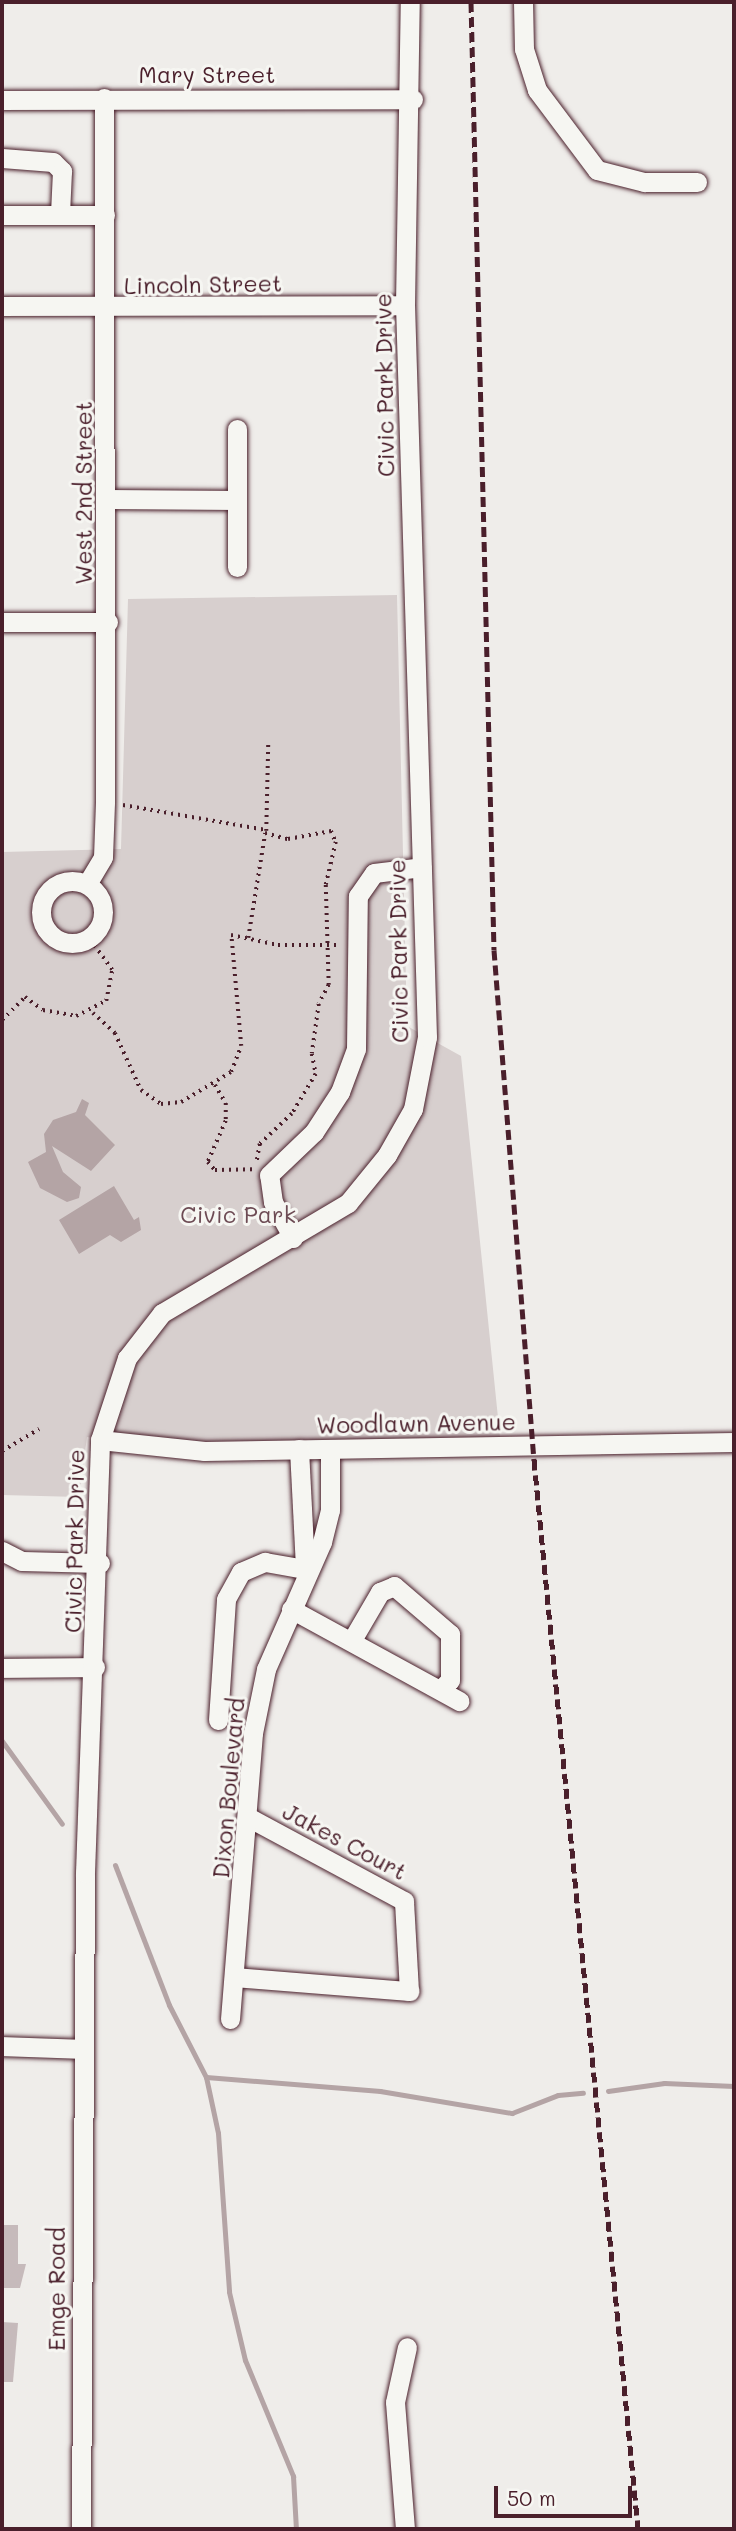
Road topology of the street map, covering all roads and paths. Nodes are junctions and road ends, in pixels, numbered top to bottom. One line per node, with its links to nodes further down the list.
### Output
1 (410, 2): 4 (street, Civic Park Drive)
2 (523, 2): 7 (street)
3 (104, 98): 4 (street, Mary Street); 5 (street, Mary Street); 10 (street, West 2nd Street)
4 (412, 99): 11 (street, Civic Park Drive)
5 (2, 100)
6 (2, 158): 8 (street)
7 (697, 182)
8 (60, 214): 9 (street); 10 (street)
9 (2, 215)
10 (105, 215): 13 (street, West 2nd Street)
11 (405, 305): 13 (street, Lincoln Street); 23 (street, Civic Park Drive)
12 (2, 306): 13 (street, Lincoln Street)
13 (106, 311): 15 (street, West 2nd Street)
14 (237, 429): 16 (street)
15 (107, 499): 16 (street); 19 (street, West 2nd Street)
16 (237, 500): 17 (street)
17 (237, 567)
18 (2, 622): 19 (street)
19 (107, 622): 21 (street, West 2nd Street)
20 (268, 745): 22 (path)
21 (105, 802): 22 (path); 24 (street, West 2nd Street)
22 (266, 832): 25 (path); 27 (path)
23 (422, 867): 28 (street); 33 (street, Civic Park Drive)
24 (87, 884): 26 (street); 26 (street)
25 (248, 938): 27 (path); 31 (path)
26 (89, 939): 29 (path)
27 (326, 945): 28 (path); 32 (path)
28 (359, 945): 32 (street)
29 (93, 1013): 30 (path); 31 (path)
30 (2, 1020)
31 (215, 1085): 32 (path)
32 (262, 1172): 33 (street)
33 (292, 1238): 35 (street, Civic Park Drive)
34 (39, 1429): 39 (path)
35 (100, 1440): 37 (street, Woodlawn Avenue); 41 (street, Civic Park Drive)
36 (734, 1442): 38 (street, Woodlawn Avenue)
37 (299, 1449): 38 (street, Woodlawn Avenue); 42 (street, Dixon Boulevard)
38 (330, 1449): 42 (street, Dixon Boulevard)
39 (2, 1451)
40 (2, 1551): 41 (street)
41 (100, 1563): 45 (street, Civic Park Drive)
42 (305, 1569): 43 (street, Dixon Boulevard); 49 (street)
43 (291, 1609): 44 (street); 50 (street, Dixon Boulevard)
44 (352, 1640): 47 (street); 47 (street)
45 (95, 1667): 46 (street); 54 (street, Civic Park Drive)
46 (2, 1668)
47 (440, 1690): 48 (street)
48 (459, 1701)
49 (218, 1720)
50 (250, 1818): 51 (street, Dixon Boulevard); 51 (street, Jakes Court)
51 (234, 1977): 52 (street, Dixon Boulevard)
52 (230, 2019)
53 (2, 2046): 54 (street)
54 (83, 2049): 56 (street, Emge Road)
55 (407, 2347): 57 (street)
56 (81, 2529)
57 (405, 2529)

